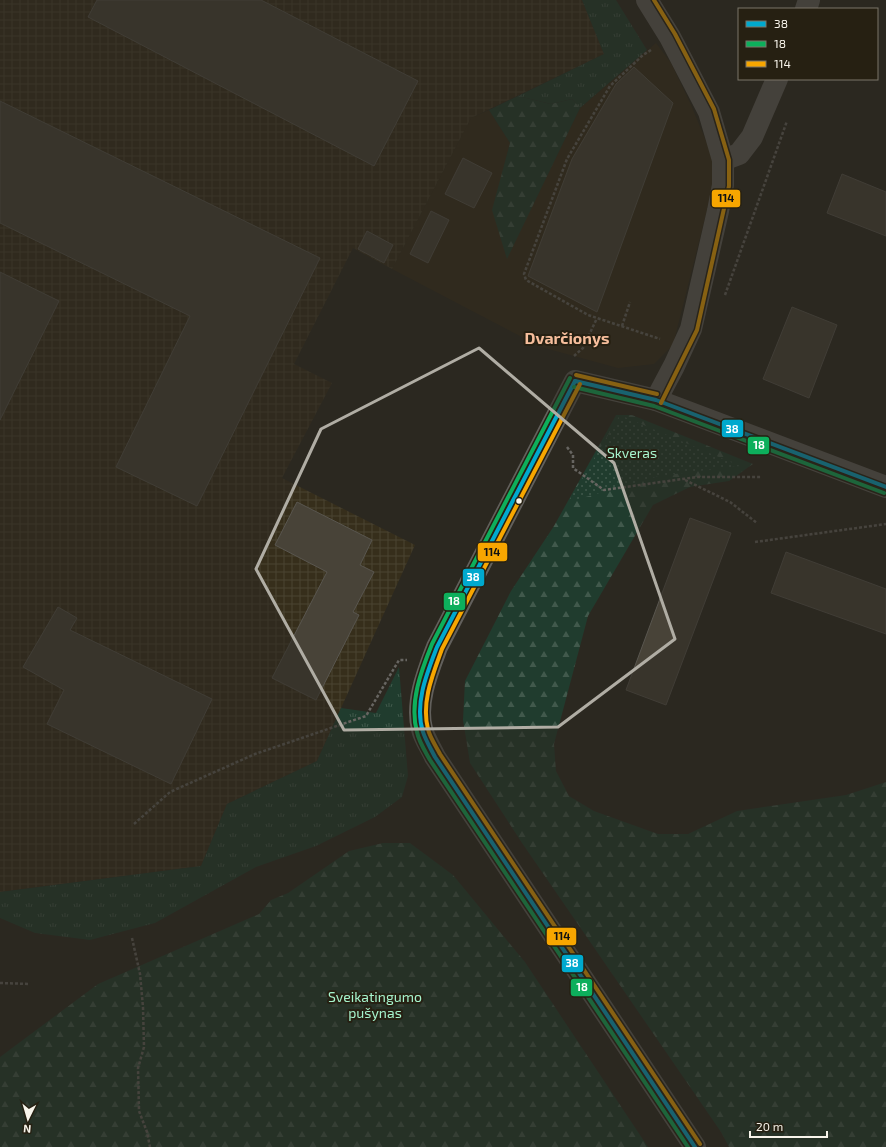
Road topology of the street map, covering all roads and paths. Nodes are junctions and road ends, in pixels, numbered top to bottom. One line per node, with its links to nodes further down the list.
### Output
1 (647, 0): 2 (street)
2 (670, 37): 5 (street); 8 (path)
3 (777, 80): 5 (street)
4 (789, 115): 6 (path)
5 (723, 160): 10 (street)
6 (725, 296)
7 (630, 302): 9 (path)
8 (597, 318): 9 (path); 11 (path)
9 (622, 326): 10 (path)
10 (683, 347): 12 (street)
11 (573, 358)
12 (656, 400): 13 (street); 16 (street)
13 (546, 436): 15 (path); 20 (street)
14 (762, 477): 15 (path)
15 (684, 480): 17 (path)
16 (886, 487)
17 (757, 523)
18 (886, 524): 19 (path)
19 (755, 542)
20 (433, 659): 21 (path); 26 (street)
21 (134, 824)
22 (132, 938): 25 (path)
23 (0, 983): 24 (path)
24 (30, 984)
25 (150, 1147)
26 (695, 1147)

